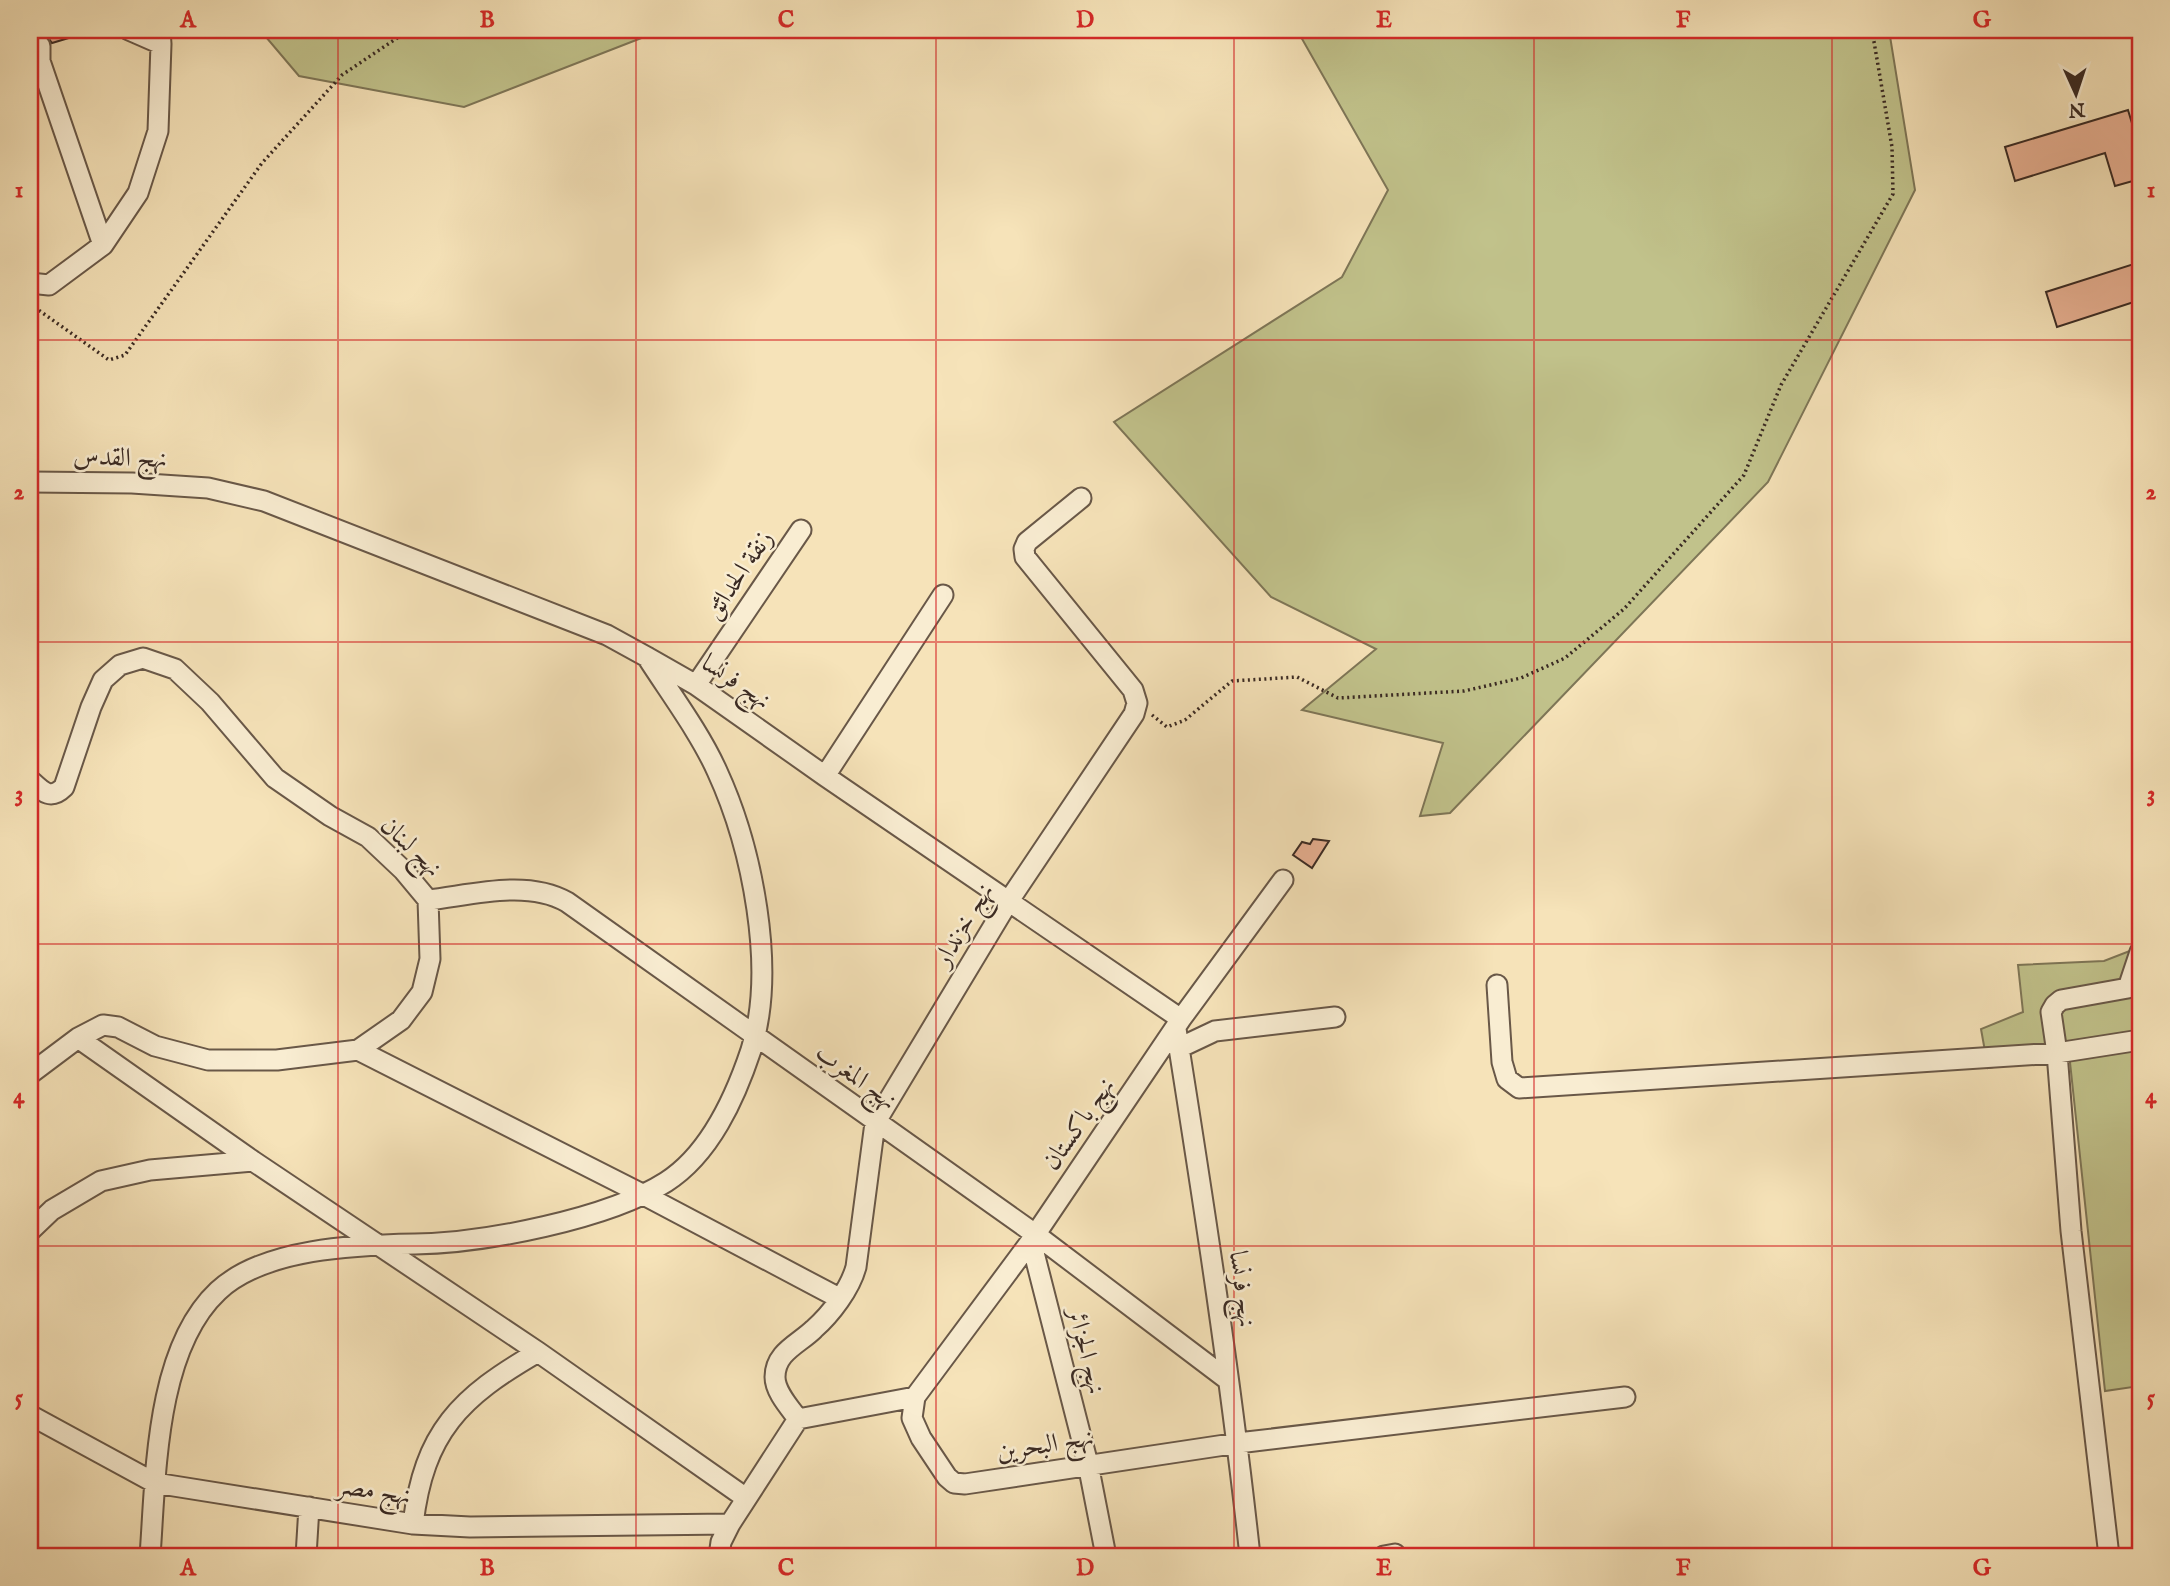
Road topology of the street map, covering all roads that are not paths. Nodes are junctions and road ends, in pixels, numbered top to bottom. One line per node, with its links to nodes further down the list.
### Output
1 (129, 30): 2 (street)
2 (161, 37): 4 (street)
3 (40, 46): 4 (street)
4 (103, 245): 5 (street)
5 (30, 283)
6 (30, 482): 7 (street, نهج القدس)
7 (208, 488): 11 (street, نهج فرنسا)
8 (1081, 498): 17 (street, نهج خزندار)
9 (802, 530): 12 (street, زنقة الحدائق)
10 (943, 595): 13 (street)
11 (648, 657): 12 (street, نهج فرنسا); 22 (street)
12 (696, 685): 13 (street, نهج فرنسا)
13 (825, 776): 17 (street, نهج فرنسا)
14 (30, 779): 16 (street, نهج لبنان)
15 (1283, 880): 21 (street, نهج باكستان)
16 (428, 900): 22 (street, نهج المغرب); 25 (street, نهج لبنان)
17 (1008, 902): 21 (street, نهج فرنسا); 28 (street, نهج خزندار)
18 (2140, 952): 26 (street)
19 (1497, 985): 26 (street)
20 (1335, 1017): 21 (street)
21 (1179, 1032): 32 (street, نهج باكستان); 36 (street, نهج فرنسا)
22 (755, 1037): 28 (street, نهج المغرب); 30 (street)
23 (78, 1038): 25 (street, نهج لبنان); 27 (street); 29 (street)
24 (2140, 1040): 26 (street)
25 (358, 1050): 30 (street)
26 (2057, 1053): 53 (street)
27 (30, 1074)
28 (875, 1123): 32 (street, نهج المغرب); 34 (street, نهج خزندار)
29 (253, 1161): 31 (street); 33 (street)
30 (642, 1194): 33 (street); 34 (street)
31 (30, 1231)
32 (1033, 1238): 36 (street, نهج المغرب); 37 (street, نهج باكستان); 42 (street, نهج الجزائر)
33 (379, 1244): 35 (street); 43 (street)
34 (839, 1298): 40 (street, نهج خزندار)
35 (538, 1352): 44 (street); 46 (street)
36 (1228, 1380): 41 (street, نهج فرنسا)
37 (915, 1397): 40 (street); 42 (street, نهج البحرين)
38 (1625, 1397): 41 (street, نهج البحرين)
39 (31, 1418): 43 (street, نهج مصر)
40 (798, 1419): 44 (street)
41 (1238, 1443): 42 (street, نهج البحرين); 52 (street, نهج فرنسا)
42 (1088, 1464): 51 (street, نهج الجزائر)
43 (155, 1483): 45 (street, نهج مصر); 48 (street)
44 (746, 1498): 47 (street)
45 (309, 1507): 46 (street, نهج مصر); 49 (street)
46 (413, 1524): 47 (street, نهج مصر)
47 (730, 1524): 50 (street)
48 (149, 1556)
49 (306, 1556)
50 (719, 1556)
51 (1106, 1556)
52 (1250, 1556)
53 (2109, 1556)

